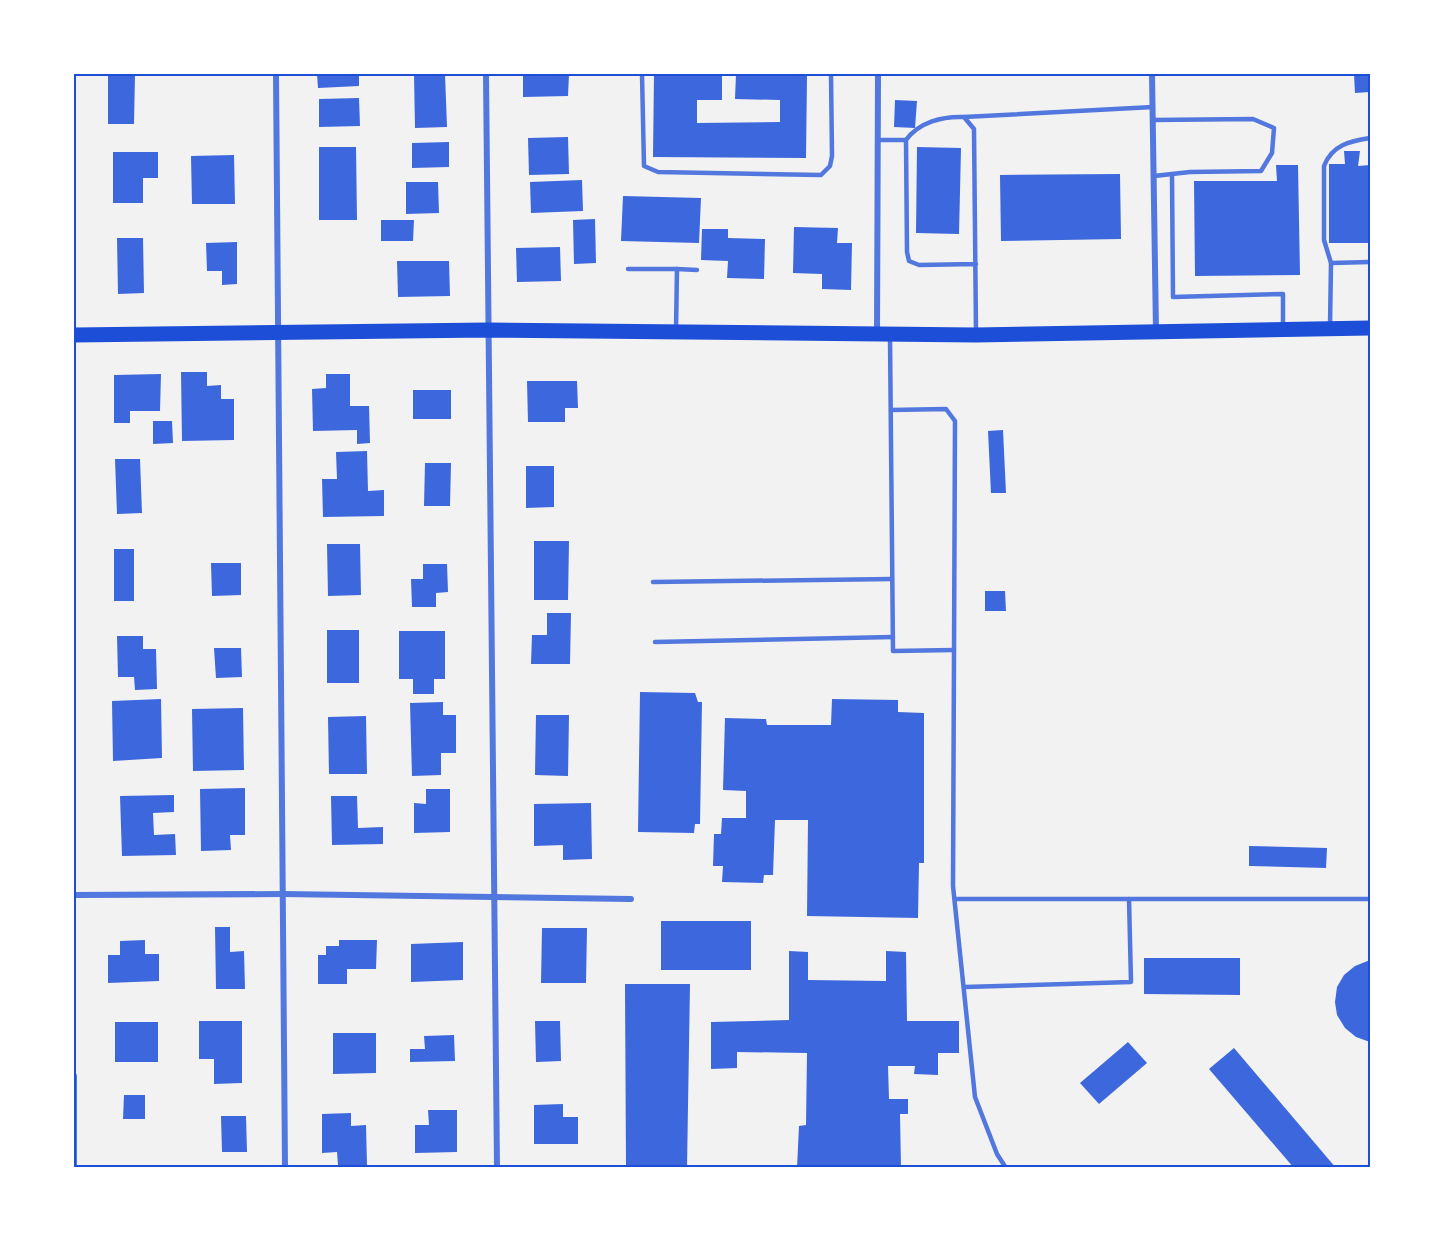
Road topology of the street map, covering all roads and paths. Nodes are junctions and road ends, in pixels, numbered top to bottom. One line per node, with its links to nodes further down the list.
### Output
1 (276, 74): 25 (street)
2 (486, 74): 23 (street)
3 (642, 74): 4 (lane)
4 (831, 74)
5 (878, 74): 11 (street)
6 (1152, 74): 7 (street)
7 (1153, 107): 8 (lane); 9 (street)
8 (964, 117): 12 (lane); 17 (lane)
9 (1153, 120): 13 (street); 14 (lane)
10 (1371, 138): 16 (lane)
11 (878, 140): 12 (lane); 29 (street)
12 (906, 140): 17 (lane)
13 (1154, 176): 14 (lane); 27 (street)
14 (1172, 176): 24 (lane)
15 (1371, 262): 16 (lane)
16 (1331, 263): 22 (lane)
17 (976, 264): 30 (lane)
18 (628, 269): 19 (lane)
19 (677, 269): 20 (lane); 26 (lane)
20 (697, 270)
21 (1371, 328): 22 (main road)
22 (1330, 329): 24 (main road)
23 (488, 330): 25 (main road); 26 (main road); 39 (street)
24 (1283, 330): 27 (main road)
25 (278, 332): 28 (main road); 37 (street)
26 (675, 333): 29 (main road)
27 (1156, 334): 30 (main road)
28 (74, 335)
29 (884, 335): 30 (main road); 31 (lane)
30 (976, 335)
31 (891, 410): 32 (lane); 36 (lane)
32 (892, 579): 33 (lane); 34 (lane)
33 (653, 582)
34 (893, 637): 35 (lane); 36 (lane)
35 (655, 642)
36 (954, 650): 41 (lane)
37 (282, 894): 38 (street); 39 (street); 47 (street)
38 (74, 895)
39 (496, 897): 40 (street); 48 (street)
40 (631, 899)
41 (954, 899): 42 (lane); 44 (lane)
42 (1129, 899): 43 (lane); 44 (lane)
43 (1371, 899)
44 (964, 987): 49 (lane)
45 (74, 1076): 46 (street)
46 (74, 1167)
47 (285, 1167)
48 (497, 1167)
49 (1006, 1167)

